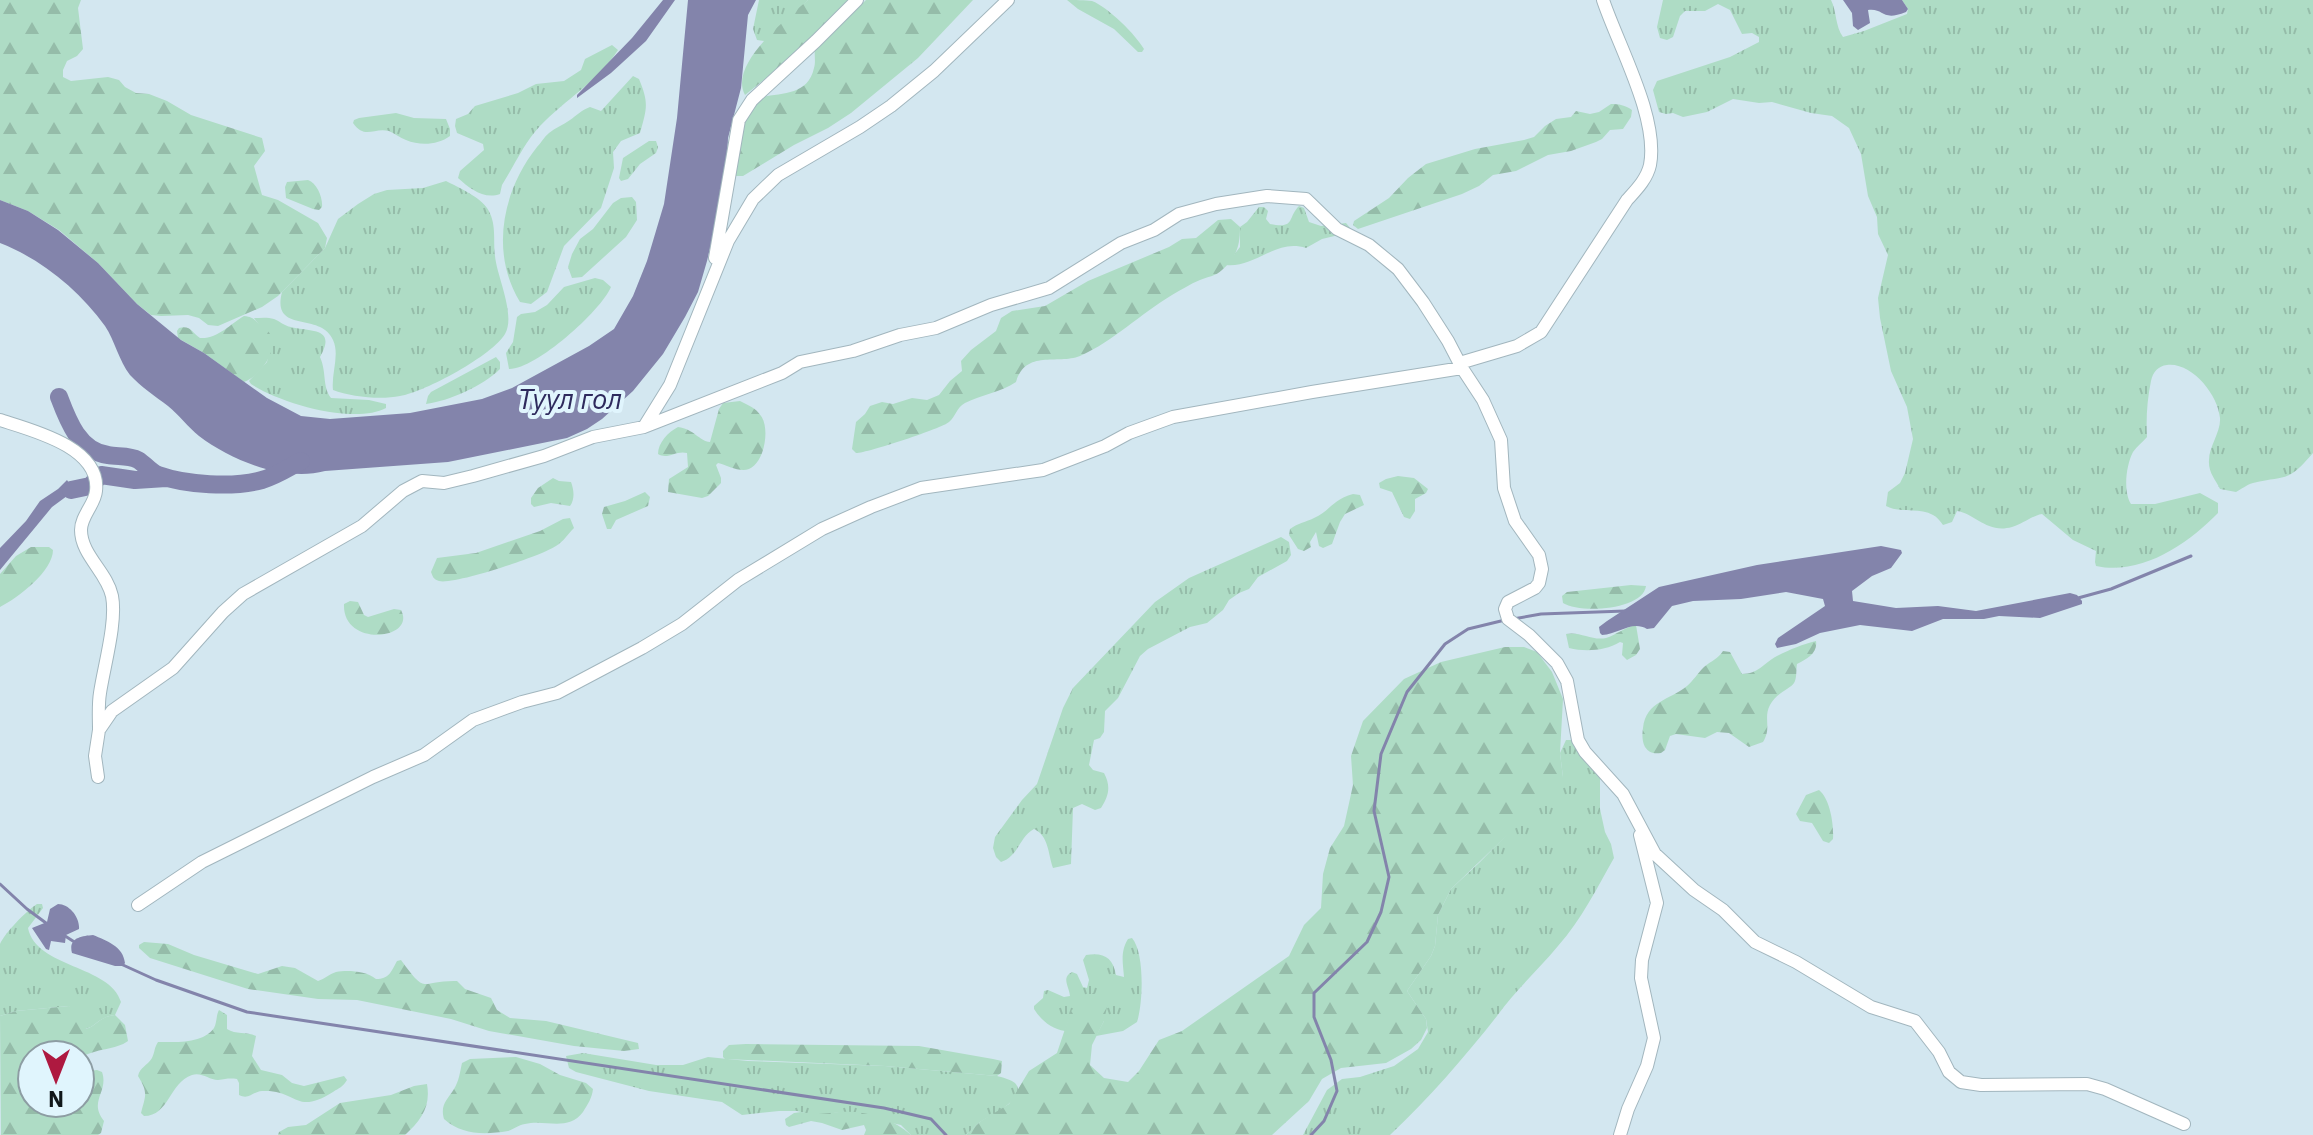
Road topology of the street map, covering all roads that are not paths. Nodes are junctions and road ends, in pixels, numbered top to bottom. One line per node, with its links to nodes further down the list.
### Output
1 (857, 0): 4 (street)
2 (1008, 0): 4 (street)
3 (1603, 0): 5 (street)
4 (710, 281): 7 (street)
5 (1462, 368): 7 (street); 10 (street); 11 (street)
6 (0, 420): 8 (street)
7 (644, 427): 8 (street)
8 (99, 730): 9 (street)
9 (98, 777)
10 (1637, 820): 12 (street); 13 (street)
11 (138, 905)
12 (2184, 1124)
13 (1620, 1135)

